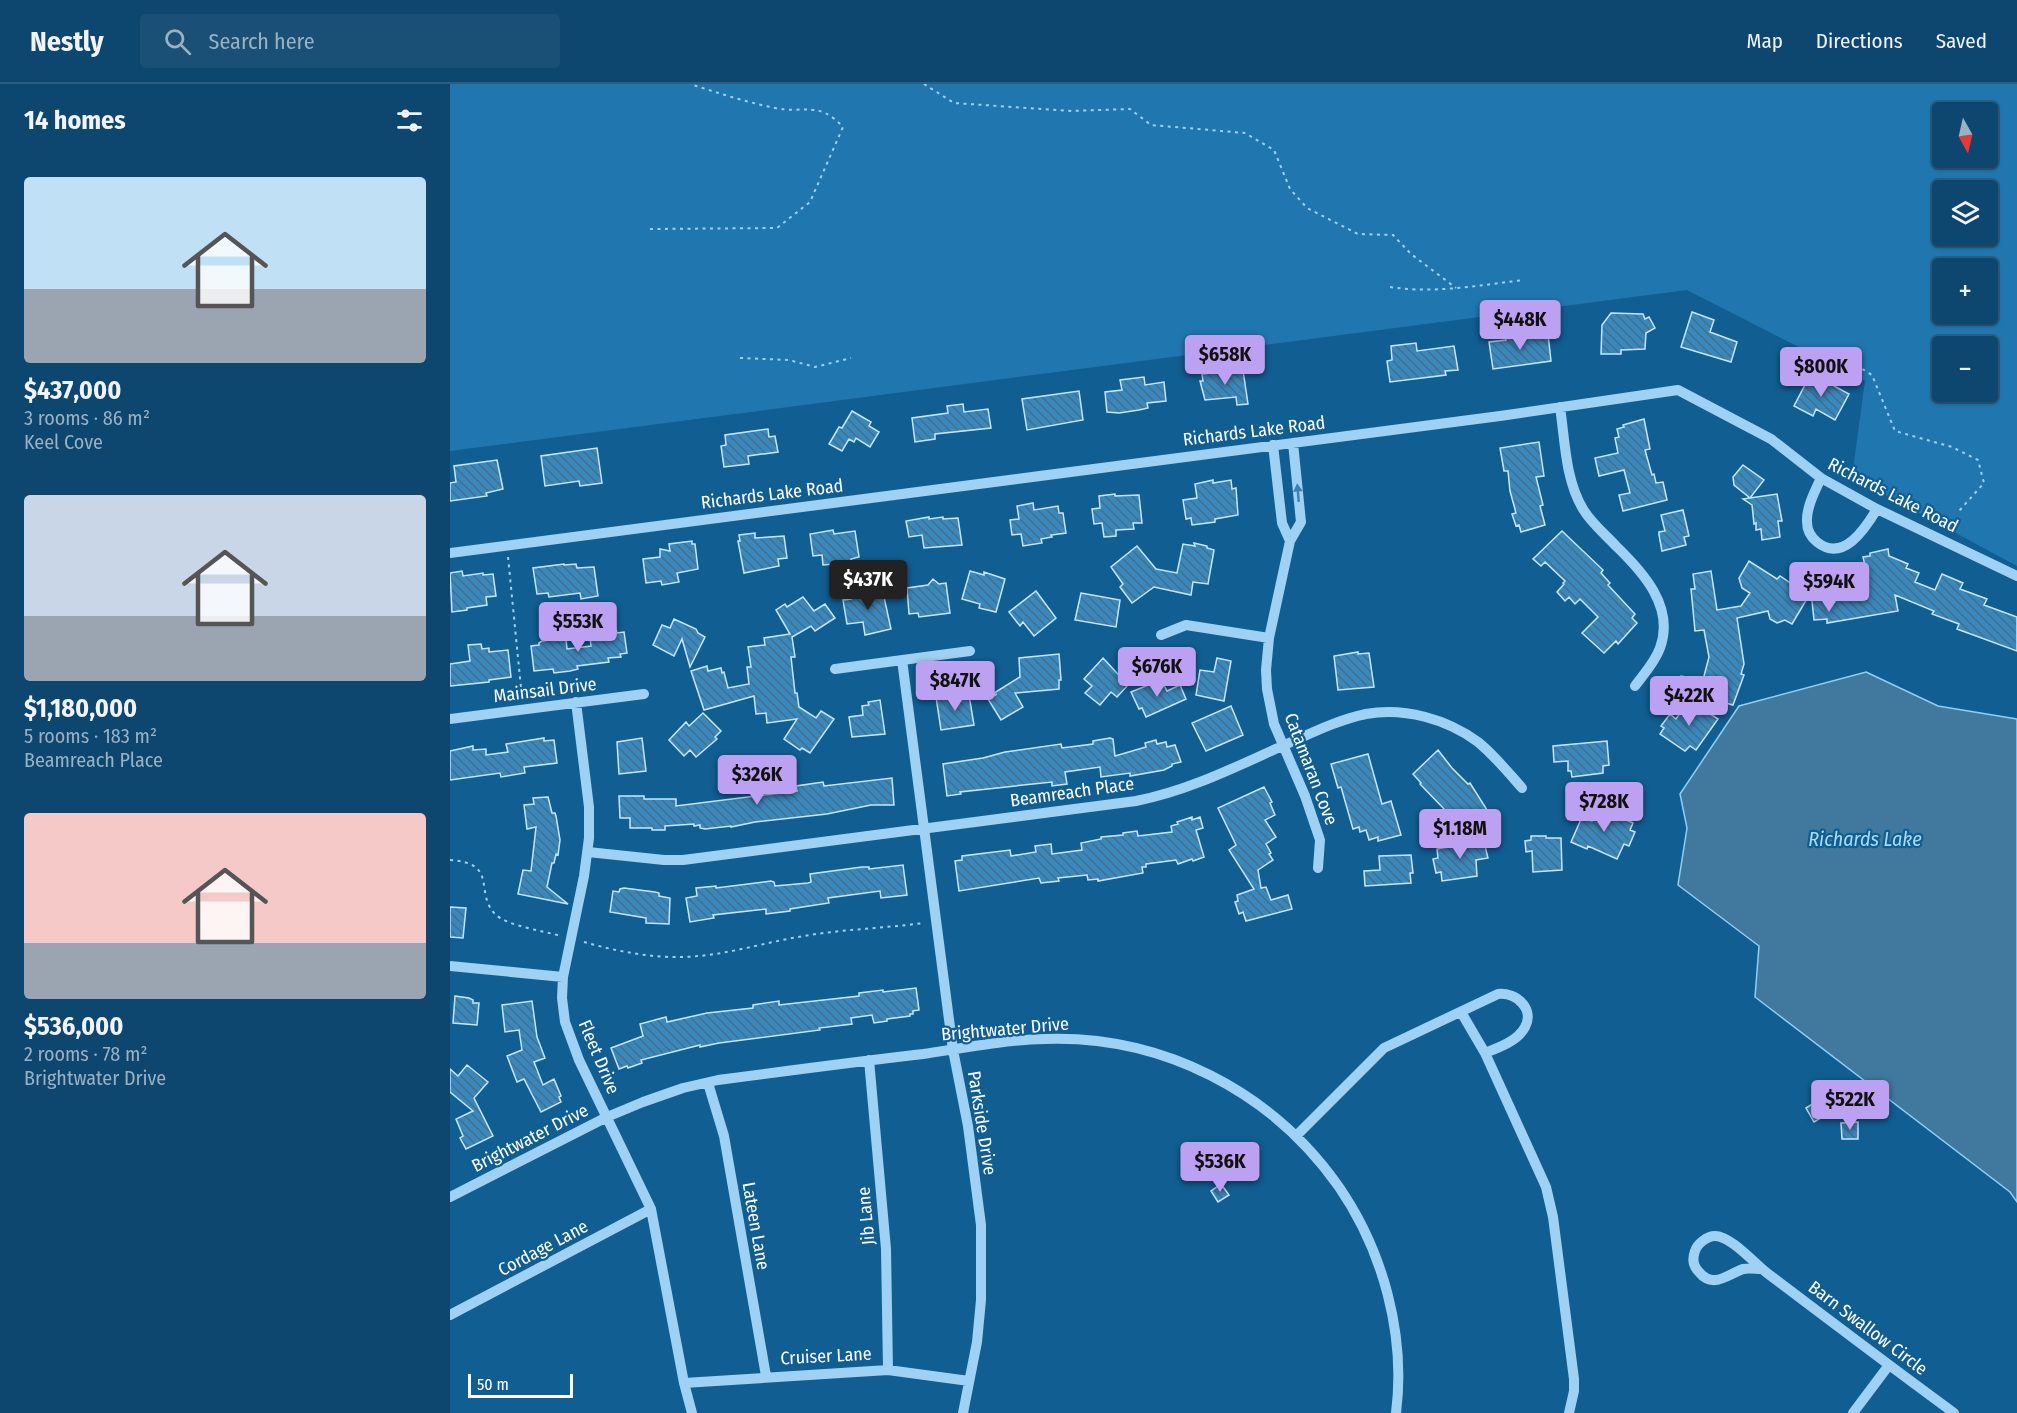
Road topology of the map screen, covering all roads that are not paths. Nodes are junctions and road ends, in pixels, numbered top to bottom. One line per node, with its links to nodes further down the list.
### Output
1 (1560, 407): 2 (street, Richards Lake Road); 4 (street, Richards Lake Road); 14 (street)
2 (1293, 442): 3 (street, Richards Lake Road); 6 (street, Catamaran Cove, one-way to 2)
3 (1274, 445): 6 (street, Catamaran Cove); 7 (street, Richards Lake Road)
4 (1821, 478): 5 (street, Richards Lake Road); 5 (street)
5 (1877, 509): 8 (street, Richards Lake Road)
6 (1290, 541): 10 (street, Catamaran Cove)
7 (450, 553)
8 (2017, 576)
9 (1161, 635): 10 (street)
10 (1269, 638): 18 (street, Catamaran Cove)
11 (970, 651): 12 (street)
12 (902, 660): 13 (street); 20 (street, Parkside Drive)
13 (835, 669)
14 (1635, 686)
15 (644, 694): 16 (street, Mainsail Drive)
16 (576, 702): 17 (street, Mainsail Drive); 21 (street, Fleet Drive)
17 (450, 719)
18 (1282, 746): 19 (street, Beamreach Place); 20 (street, Beamreach Place); 22 (street, Catamaran Cove)
19 (1522, 788)
20 (924, 829): 21 (street, Beamreach Place); 26 (street, Parkside Drive)
21 (588, 852): 24 (street, Fleet Drive)
22 (1318, 868)
23 (450, 966): 24 (street)
24 (563, 977): 30 (street, Fleet Drive)
25 (1461, 1012): 27 (street); 27 (street); 31 (street)
26 (953, 1050): 28 (street, Brightwater Drive); 31 (street, Brightwater Drive); 39 (street, Parkside Drive)
27 (1485, 1053): 44 (street)
28 (869, 1060): 29 (street, Brightwater Drive); 37 (street, Jib Lane)
29 (708, 1083): 30 (street, Brightwater Drive); 38 (street, Lateen Lane)
30 (607, 1118): 32 (street, Brightwater Drive); 33 (street, Fleet Drive)
31 (1296, 1136): 43 (street, Brightwater Drive)
32 (450, 1197)
33 (651, 1209): 35 (street, Cordage Lane); 40 (street, Fleet Drive)
34 (1761, 1269): 34 (street, Barn Swallow Circle); 36 (street, Barn Swallow Circle)
35 (450, 1315)
36 (1889, 1365): 45 (street); 46 (street, Barn Swallow Circle)
37 (888, 1370): 38 (street, Cruiser Lane); 39 (street, Cruiser Lane)
38 (766, 1376): 40 (street, Cruiser Lane)
39 (969, 1382): 42 (street, Parkside Drive)
40 (684, 1383): 41 (street, Fleet Drive)
41 (692, 1413)
42 (963, 1413)
43 (1396, 1413)
44 (1569, 1413)
45 (1853, 1413)
46 (1954, 1413)

